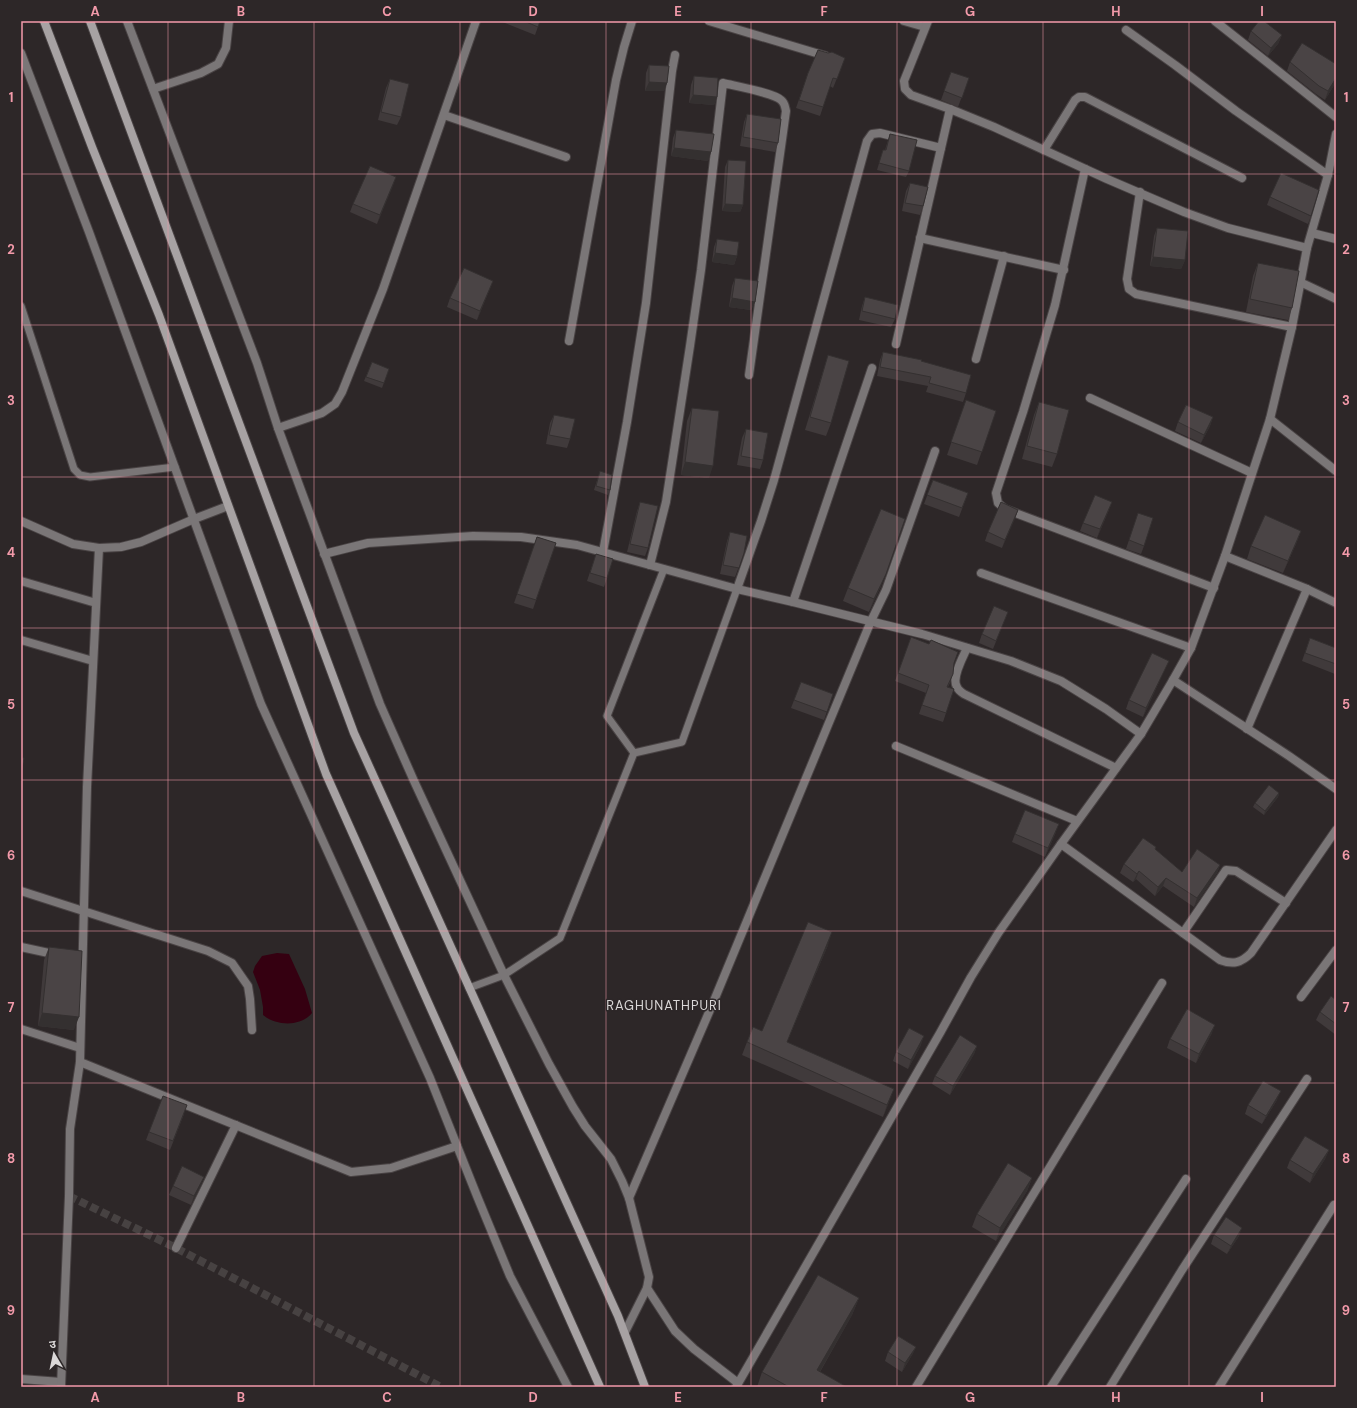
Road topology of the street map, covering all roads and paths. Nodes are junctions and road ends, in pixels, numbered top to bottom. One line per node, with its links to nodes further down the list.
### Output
1 (44, 21): 50 (main road)
2 (90, 21): 91 (main road)
3 (128, 21): 15 (street)
4 (229, 21): 15 (street)
5 (476, 21): 17 (street)
6 (632, 21): 38 (street)
7 (709, 21): 14 (street)
8 (904, 21): 10 (street)
9 (1215, 21): 18 (street)
10 (927, 24): 16 (street)
11 (1126, 30): 25 (street)
12 (21, 53): 47 (street)
13 (675, 55): 54 (street)
14 (826, 56)
15 (153, 89): 45 (street)
16 (950, 109): 20 (street); 21 (street)
17 (444, 115): 23 (street); 45 (street)
18 (1336, 117)
19 (1336, 134): 22 (street)
20 (941, 148): 29 (street); 62 (street)
21 (1044, 150): 24 (street); 26 (street)
22 (1334, 154): 25 (street)
23 (566, 157)
24 (1085, 169): 27 (street); 33 (street)
25 (1328, 175): 28 (street)
26 (1242, 178)
27 (1140, 192): 31 (street); 37 (street)
28 (1312, 233): 30 (street); 31 (street)
29 (920, 238): 32 (street); 39 (street)
30 (1336, 240)
31 (1307, 248): 34 (street)
32 (1004, 256): 33 (street); 40 (street)
33 (1064, 270): 61 (street)
34 (1300, 282): 35 (street); 37 (street)
35 (1336, 299)
36 (21, 306): 47 (lane)
37 (1292, 327): 44 (street)
38 (569, 341)
39 (896, 344)
40 (976, 359)
41 (872, 368): 65 (street)
42 (749, 375): 57 (street)
43 (1090, 398): 49 (street)
44 (1270, 419): 48 (street); 49 (street)
45 (278, 428): 55 (street)
46 (935, 451): 67 (street)
47 (175, 467): 51 (street)
48 (1336, 471)
49 (1252, 473): 56 (street)
50 (228, 506): 51 (street); 110 (main road)
51 (194, 519): 53 (street); 99 (street)
52 (21, 520): 53 (street)
53 (98, 548): 64 (street)
54 (603, 552): 55 (street); 57 (street)
55 (324, 554): 89 (street)
56 (1225, 556): 61 (street); 63 (street)
57 (650, 565): 58 (street)
58 (664, 569): 62 (street); 76 (lane)
59 (981, 573): 70 (street)
60 (21, 581): 64 (street)
61 (1214, 588): 70 (street)
62 (737, 589): 65 (street); 76 (lane)
63 (1306, 589): 66 (street); 73 (street)
64 (96, 602): 71 (street)
65 (793, 602): 67 (street)
66 (1336, 603)
67 (871, 621): 69 (street); 101 (street)
68 (21, 640): 71 (street)
69 (967, 648): 74 (street); 77 (street)
70 (1191, 648): 72 (street)
71 (93, 661): 84 (street)
72 (1173, 680): 73 (street); 74 (street)
73 (1247, 729): 78 (street)
74 (1141, 734): 77 (street)
75 (896, 746): 79 (street)
76 (634, 753): 89 (lane)
77 (1116, 768): 79 (street)
78 (1336, 790)
79 (1077, 821): 81 (street)
80 (1336, 830): 83 (street)
81 (1061, 844): 85 (street); 108 (street)
82 (21, 891): 84 (street)
83 (1286, 903): 85 (street); 85 (street)
84 (84, 911): 88 (street); 94 (street)
85 (1183, 933)
86 (21, 947): 88 (street)
87 (1336, 950): 92 (street)
88 (75, 958): 95 (street)
89 (504, 975): 91 (lane); 101 (street)
90 (1162, 983): 112 (street)
91 (469, 988): 105 (main road)
92 (1301, 998)
93 (21, 1029): 95 (street)
94 (252, 1030)
95 (80, 1048): 96 (street)
96 (80, 1062): 98 (street); 107 (street)
97 (1307, 1079): 114 (street)
98 (236, 1125): 99 (street); 103 (street)
99 (457, 1146): 109 (street)
100 (1186, 1179): 113 (street)
101 (629, 1198): 104 (street)
102 (1334, 1205): 115 (street)
103 (176, 1248)
104 (647, 1288): 105 (street); 108 (street)
105 (625, 1332): 111 (main road)
106 (21, 1378): 107 (street)
107 (61, 1384)
108 (737, 1385)
109 (568, 1387)
110 (600, 1387)
111 (645, 1387)
112 (916, 1387)
113 (1051, 1387)
114 (1110, 1387)
115 (1219, 1387)

